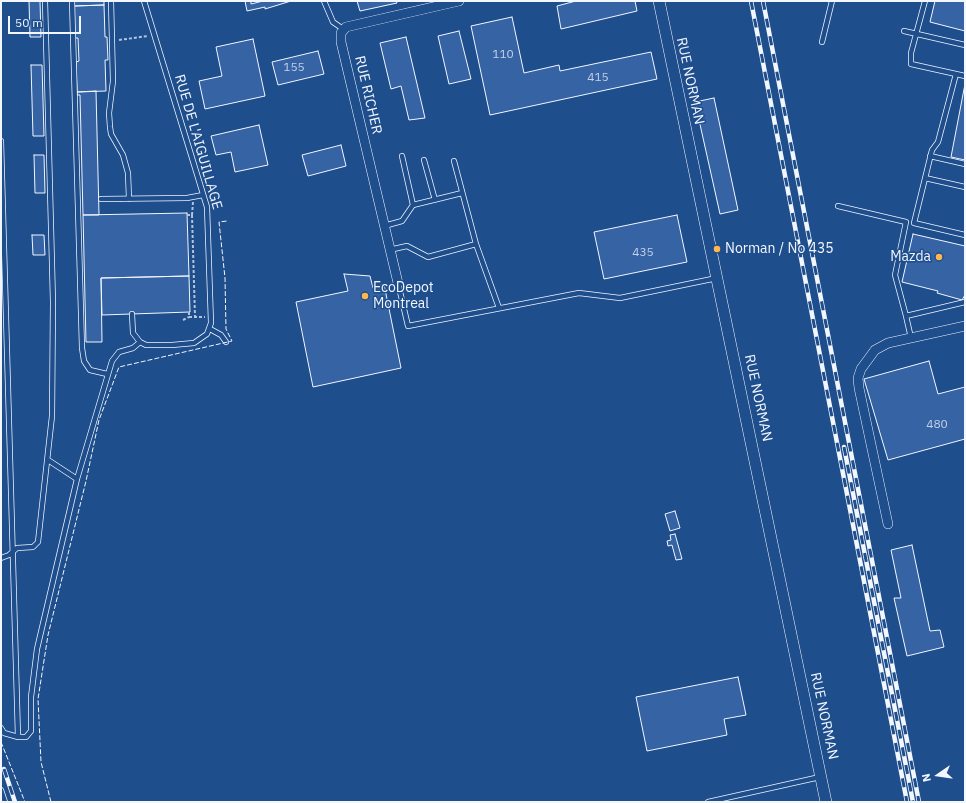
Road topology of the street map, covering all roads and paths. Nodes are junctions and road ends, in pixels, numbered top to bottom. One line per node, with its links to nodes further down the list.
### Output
1 (45, 1): 62 (lane)
2 (72, 1): 61 (lane)
3 (111, 1): 31 (lane)
4 (144, 1): 28 (lane, RUE DE L'AIGUILLAGE)
5 (324, 1): 10 (lane)
6 (459, 1): 10 (street)
7 (659, 1): 45 (street, RUE NORMAN)
8 (832, 1): 14 (lane)
9 (925, 1): 12 (lane)
10 (343, 29): 39 (street, RUE RICHER)
11 (904, 31): 12 (lane)
12 (917, 34): 15 (lane); 17 (lane)
13 (141, 39): 16 (path)
14 (822, 42)
15 (965, 45)
16 (117, 46)
17 (956, 74): 18 (lane); 21 (lane)
18 (965, 76)
19 (1, 141): 65 (lane)
20 (402, 156): 33 (lane)
21 (930, 156): 24 (lane); 25 (lane)
22 (424, 160): 32 (lane)
23 (454, 160): 27 (lane)
24 (965, 164)
25 (925, 178): 26 (lane); 38 (lane)
26 (965, 187)
27 (462, 193): 32 (lane); 41 (lane)
28 (203, 195): 29 (lane); 57 (lane, RUE DE L'AIGUILLAGE)
29 (193, 197): 31 (lane); 36 (path)
30 (101, 199): 31 (lane)
31 (129, 199)
32 (435, 200): 33 (lane)
33 (413, 205): 39 (lane)
34 (838, 206): 37 (lane)
35 (187, 215): 36 (path)
36 (192, 215): 44 (path)
37 (906, 222): 38 (lane); 51 (lane)
38 (914, 223): 40 (lane)
39 (384, 226): 42 (street, RUE RICHER)
40 (965, 235)
41 (476, 244): 42 (lane); 48 (lane)
42 (390, 250): 46 (street, RUE RICHER)
43 (189, 272): 44 (path)
44 (194, 272): 53 (path)
45 (717, 278): 48 (lane); 69 (street, RUE NORMAN)
46 (398, 283): 48 (lane)
47 (965, 302): 51 (lane)
48 (499, 308)
49 (189, 312): 52 (path)
50 (132, 314): 59 (lane)
51 (906, 316): 58 (lane)
52 (189, 317): 53 (path); 55 (path)
53 (195, 317): 54 (path)
54 (205, 317)
55 (183, 320)
56 (965, 326): 58 (street)
57 (210, 329): 59 (lane); 60 (lane)
58 (911, 338): 64 (street)
59 (140, 342): 61 (lane)
60 (226, 342)
61 (108, 374): 63 (lane)
62 (48, 460): 63 (lane); 65 (lane)
63 (77, 478): 68 (lane)
64 (888, 524)
65 (12, 552): 66 (lane); 68 (lane)
66 (1, 558)
67 (1, 728): 68 (lane)
68 (18, 737)
69 (821, 776): 72 (lane); 73 (street, RUE NORMAN)
70 (1, 790): 71 (lane)
71 (5, 802)
72 (708, 802)
73 (826, 802)

